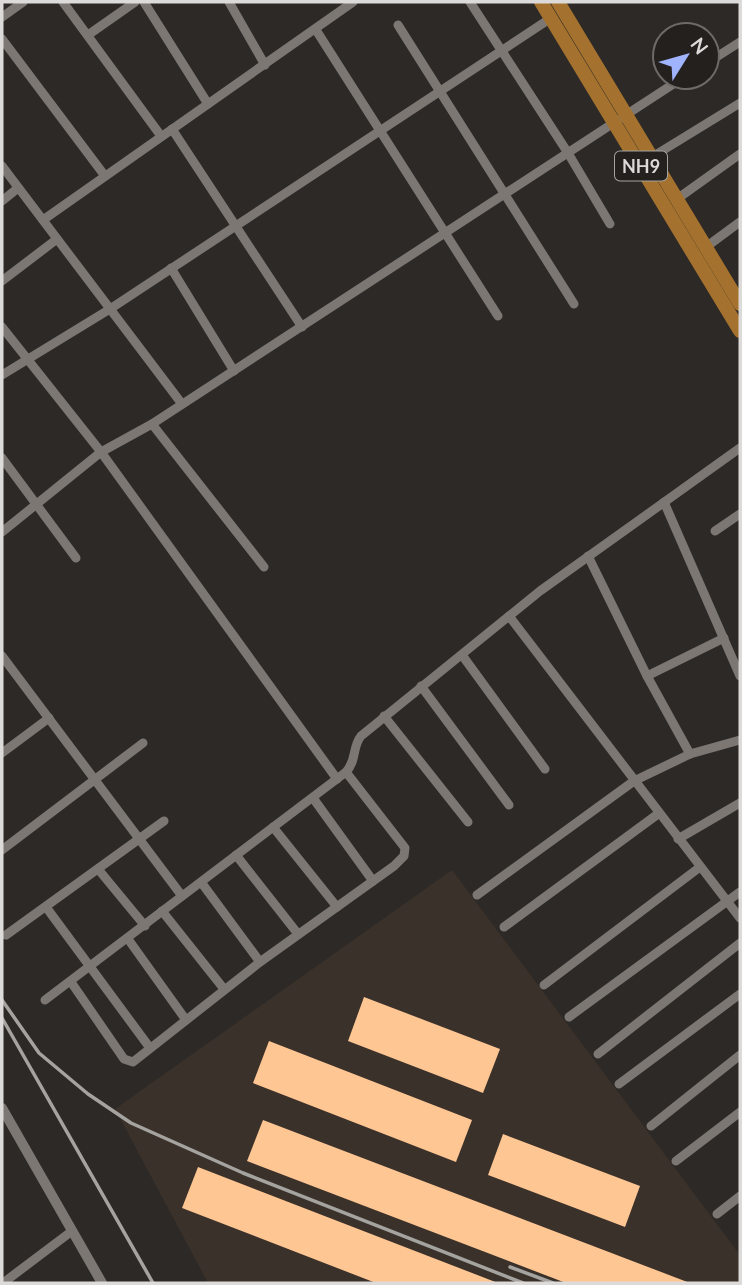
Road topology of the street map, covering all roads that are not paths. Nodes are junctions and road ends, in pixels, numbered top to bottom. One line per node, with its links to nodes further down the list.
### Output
1 (23, 2): 10 (street)
2 (64, 2): 14 (street)
3 (135, 2): 14 (street)
4 (144, 2): 23 (street)
5 (229, 2): 19 (street)
6 (353, 2): 13 (street)
7 (470, 2): 17 (street)
8 (541, 2): 11 (main road, NH9)
9 (558, 2): 24 (main road, NH9)
10 (2, 16)
11 (551, 19): 17 (street); 24 (main road, NH9)
12 (398, 25): 20 (street)
13 (316, 30): 19 (street); 26 (street)
14 (89, 35): 27 (street)
15 (2, 39): 32 (street)
16 (740, 42): 18 (street)
17 (503, 50): 20 (street); 28 (street)
18 (721, 54)
19 (265, 65): 23 (street)
20 (439, 91): 26 (street); 34 (street)
21 (662, 91): 24 (street)
22 (740, 103): 30 (street)
23 (208, 104): 25 (street)
24 (620, 117): 28 (street); 30 (main road, NH9); 52 (main road, NH9)
25 (172, 129): 27 (street); 40 (street)
26 (379, 132): 40 (street); 41 (street)
27 (161, 136): 32 (street)
28 (568, 153): 34 (street); 39 (street)
29 (740, 153): 35 (street)
30 (652, 158): 35 (main road, NH9)
31 (2, 166): 33 (street)
32 (105, 176): 37 (street)
33 (18, 188): 36 (street); 37 (street)
34 (505, 195): 41 (street); 47 (street)
35 (677, 200): 43 (main road, NH9)
36 (2, 201)
37 (43, 220): 42 (street)
38 (740, 222): 43 (street)
39 (610, 224)
40 (236, 225): 44 (street); 51 (street)
41 (447, 234): 49 (street); 51 (street)
42 (57, 239): 45 (street); 48 (street)
43 (706, 247): 46 (main road, NH9)
44 (171, 268): 48 (street); 54 (street)
45 (2, 281)
46 (738, 294)
47 (574, 304)
48 (110, 309): 53 (street); 56 (street)
49 (498, 316)
50 (2, 327): 53 (street)
51 (302, 327): 54 (street)
52 (740, 331)
53 (26, 359): 55 (street); 59 (street)
54 (234, 370): 56 (street)
55 (2, 376)
56 (182, 404): 57 (street)
57 (152, 424): 59 (street); 68 (street)
58 (740, 448): 61 (street)
59 (101, 452): 62 (street); 84 (street)
60 (2, 458): 62 (street)
61 (664, 502): 66 (street); 70 (street)
62 (37, 506): 65 (street); 67 (street)
63 (740, 514): 64 (street)
64 (715, 531)
65 (2, 532)
66 (588, 556): 69 (street); 73 (street)
67 (76, 558)
68 (264, 567)
69 (509, 616): 72 (street); 86 (street)
70 (724, 638): 73 (street); 74 (street)
71 (2, 656): 77 (street)
72 (462, 656): 75 (street); 82 (street)
73 (647, 676): 81 (street)
74 (740, 676)
75 (421, 686): 76 (street); 89 (street)
76 (384, 716): 83 (street); 92 (street)
77 (49, 718): 80 (street); 85 (street)
78 (740, 740): 81 (street)
79 (143, 743): 85 (street)
80 (2, 753)
81 (690, 754): 86 (street)
82 (545, 769)
83 (346, 772): 84 (street); 100 (street)
84 (337, 779): 87 (street)
85 (93, 780): 94 (street); 96 (street)
86 (634, 781): 90 (street); 103 (street)
87 (313, 798): 93 (street); 100 (street)
88 (740, 803): 95 (street)
89 (509, 805)
90 (658, 814): 95 (street); 111 (street)
91 (164, 821): 94 (street)
92 (468, 822)
93 (273, 827): 97 (street); 107 (street)
94 (139, 839): 99 (street); 104 (street)
95 (678, 839): 98 (street)
96 (2, 850)
97 (236, 855): 101 (street); 112 (street)
98 (700, 867): 105 (street); 119 (street)
99 (98, 869): 106 (street); 110 (street)
100 (373, 881): 107 (street)
101 (201, 882): 104 (street); 116 (street)
102 (740, 892): 105 (street)
103 (477, 895)
104 (182, 896): 108 (street)
105 (727, 900): 109 (street); 123 (street)
106 (46, 906): 113 (street); 117 (street)
107 (337, 907): 112 (street)
108 (162, 911): 110 (street); 120 (street)
109 (740, 918)
110 (145, 926): 114 (street)
111 (504, 927)
112 (298, 934): 116 (street)
113 (6, 935)
114 (128, 939): 117 (street); 124 (street)
115 (740, 943): 126 (street)
116 (260, 962): 120 (street)
117 (93, 966): 118 (street); 125 (street)
118 (71, 982): 122 (street); 125 (street)
119 (544, 985)
120 (224, 989): 124 (street)
121 (740, 995): 128 (street)
122 (45, 1000)
123 (569, 1017)
124 (186, 1020): 125 (street)
125 (150, 1048)
126 (598, 1054)
127 (740, 1055): 131 (street)
128 (619, 1084)
129 (2, 1108): 135 (street)
130 (740, 1112): 132 (street)
131 (651, 1126)
132 (676, 1161)
133 (740, 1196): 134 (street)
134 (716, 1214)
135 (72, 1231): 136 (street); 137 (street)
136 (3, 1283)
137 (102, 1283)

